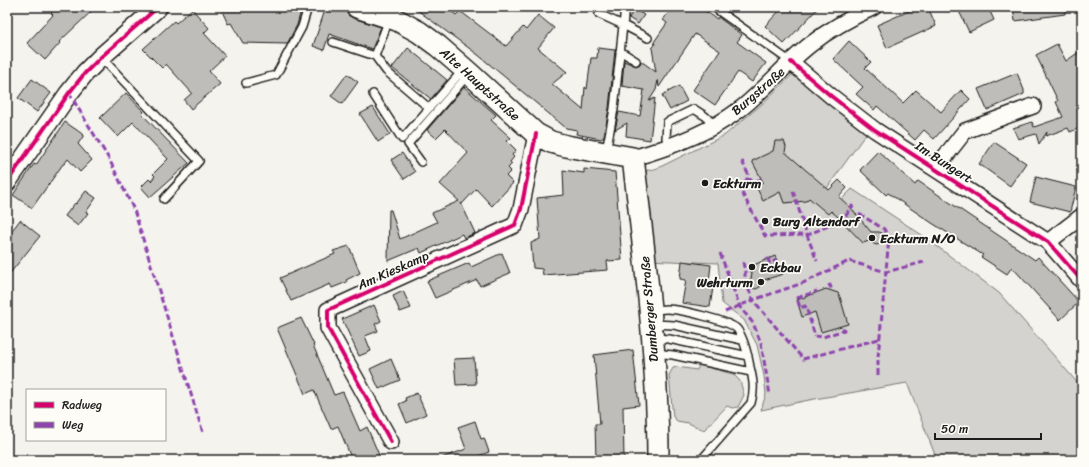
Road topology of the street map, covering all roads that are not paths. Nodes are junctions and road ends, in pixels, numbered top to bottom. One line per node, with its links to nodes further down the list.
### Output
1 (158, 7): 14 (street)
2 (308, 7): 18 (lane)
3 (625, 7): 9 (lane)
4 (713, 7): 16 (lane)
5 (874, 7): 16 (street, Burgstraße)
6 (362, 8): 8 (main road, Alte Hauptstraße)
7 (599, 14): 9 (lane)
8 (389, 17): 13 (lane); 17 (main road, Alte Hauptstraße)
9 (623, 25): 10 (lane); 12 (lane)
10 (648, 38)
11 (333, 42): 13 (lane)
12 (620, 51): 15 (lane); 25 (lane)
13 (374, 56): 21 (lane)
14 (101, 57): 29 (street); 30 (lane)
15 (636, 61)
16 (792, 62): 22 (street, Burgstraße); 28 (street, Im Bungert)
17 (466, 71): 21 (lane); 23 (main road, Alte Hauptstraße); 27 (lane)
18 (246, 83)
19 (374, 94): 21 (lane)
20 (1033, 106): 28 (street, Im Bungert)
21 (429, 108)
22 (715, 125): 24 (street, Burgstraße); 24 (lane)
23 (536, 134): 25 (main road, Alte Hauptstraße); 38 (street, Am Kieskamp)
24 (669, 146): 26 (street, Burgstraße)
25 (606, 153): 26 (main road, Alte Hauptstraße)
26 (633, 158): 34 (main road, Dumberger Straße)
27 (421, 162)
28 (936, 168): 32 (street, Im Bungert)
29 (7, 182)
30 (164, 199)
31 (1082, 216): 32 (street)
32 (1048, 242): 33 (street, Im Bungert)
33 (1082, 281)
34 (652, 331): 35 (lane); 35 (lane); 36 (lane); 37 (lane); 39 (main road, Dumberger Straße)
35 (742, 340): 36 (lane)
36 (748, 356): 37 (lane)
37 (751, 372): 40 (lane)
38 (392, 442)
39 (660, 459)
40 (700, 460)

